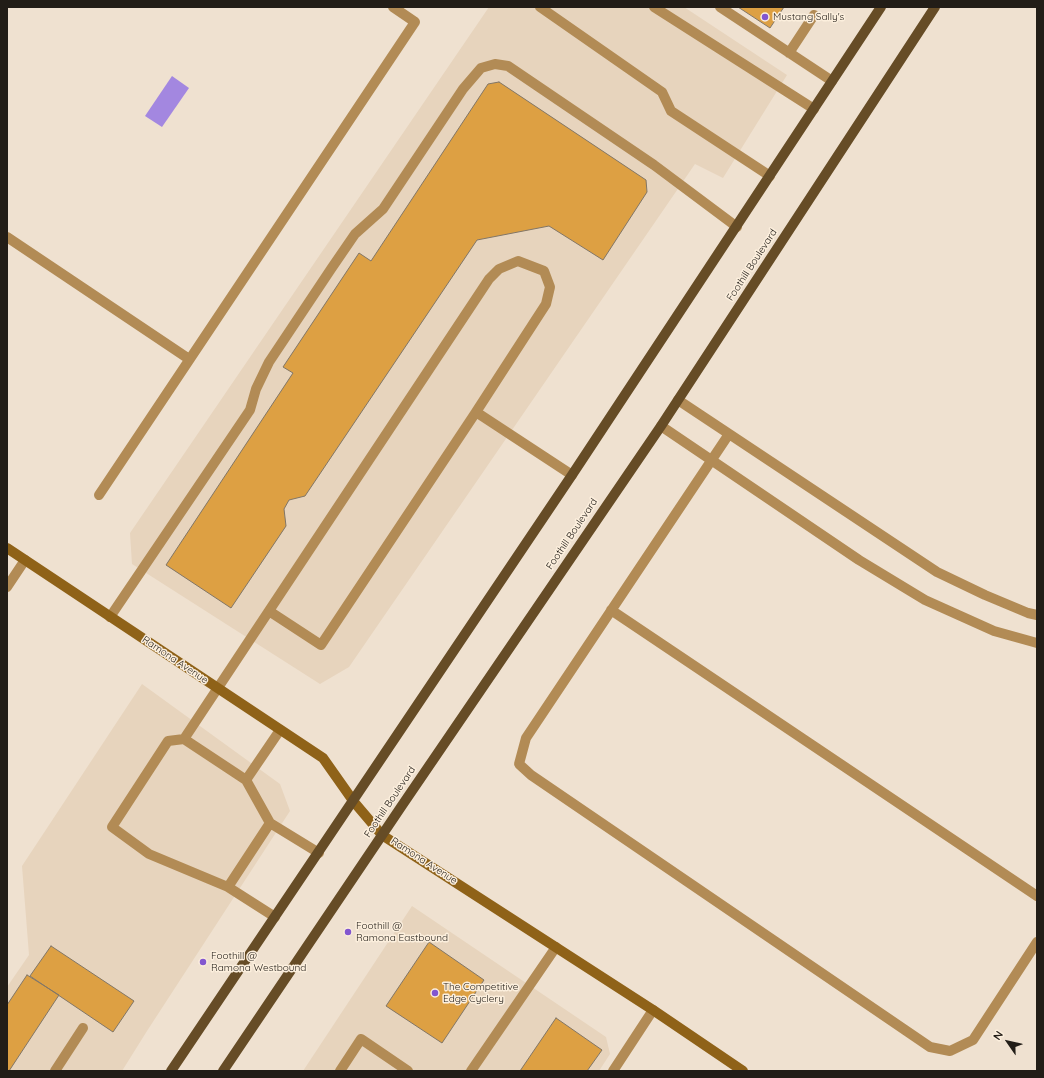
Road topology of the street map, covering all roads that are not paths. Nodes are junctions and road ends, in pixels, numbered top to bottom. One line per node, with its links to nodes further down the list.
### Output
1 (393, 7): 14 (street)
2 (540, 7): 11 (street)
3 (654, 7): 10 (street)
4 (720, 7): 8 (street)
5 (881, 7): 9 (main road)
6 (935, 7): 15 (main road, Foothill Boulevard)
7 (814, 15): 8 (street)
8 (789, 53): 9 (street)
9 (832, 81): 10 (main road)
10 (814, 109): 11 (main road)
11 (770, 176): 12 (main road)
12 (737, 227): 20 (main road); 28 (street)
13 (7, 237): 14 (street)
14 (189, 359): 21 (street)
15 (678, 400): 17 (main road, Foothill Boulevard); 18 (street)
16 (476, 412): 20 (street); 26 (street); 26 (street)
17 (661, 426): 19 (street); 36 (main road, Foothill Boulevard)
18 (729, 434): 19 (street); 27 (street)
19 (711, 460): 25 (street); 29 (street)
20 (572, 475): 34 (main road)
21 (99, 494)
22 (7, 548): 23 (street, Ramona Avenue)
23 (25, 560): 24 (street); 28 (street, Ramona Avenue)
24 (7, 587)
25 (611, 610): 39 (street); 41 (street)
26 (269, 611): 30 (street)
27 (1037, 615)
28 (110, 617): 30 (street, Ramona Avenue)
29 (1037, 643)
30 (218, 688): 31 (street, Ramona Avenue); 32 (street)
31 (280, 730): 33 (street); 34 (street, Ramona Avenue)
32 (184, 739): 33 (street); 38 (street)
33 (246, 780): 35 (street)
34 (354, 802): 36 (street, Ramona Avenue); 37 (main road)
35 (270, 824): 37 (street); 38 (street)
36 (382, 834): 42 (street, Ramona Avenue); 47 (main road, Foothill Boulevard)
37 (319, 853): 40 (main road)
38 (228, 887): 40 (street)
39 (1037, 896)
40 (275, 917): 46 (main road)
41 (1037, 942)
42 (556, 947): 43 (street, Ramona Avenue); 50 (street)
43 (653, 1010): 51 (street); 52 (street, Ramona Avenue)
44 (83, 1028): 45 (street)
45 (54, 1071)
46 (171, 1071)
47 (223, 1071)
48 (340, 1071): 49 (street)
49 (408, 1071)
50 (471, 1071)
51 (613, 1071)
52 (742, 1071)

